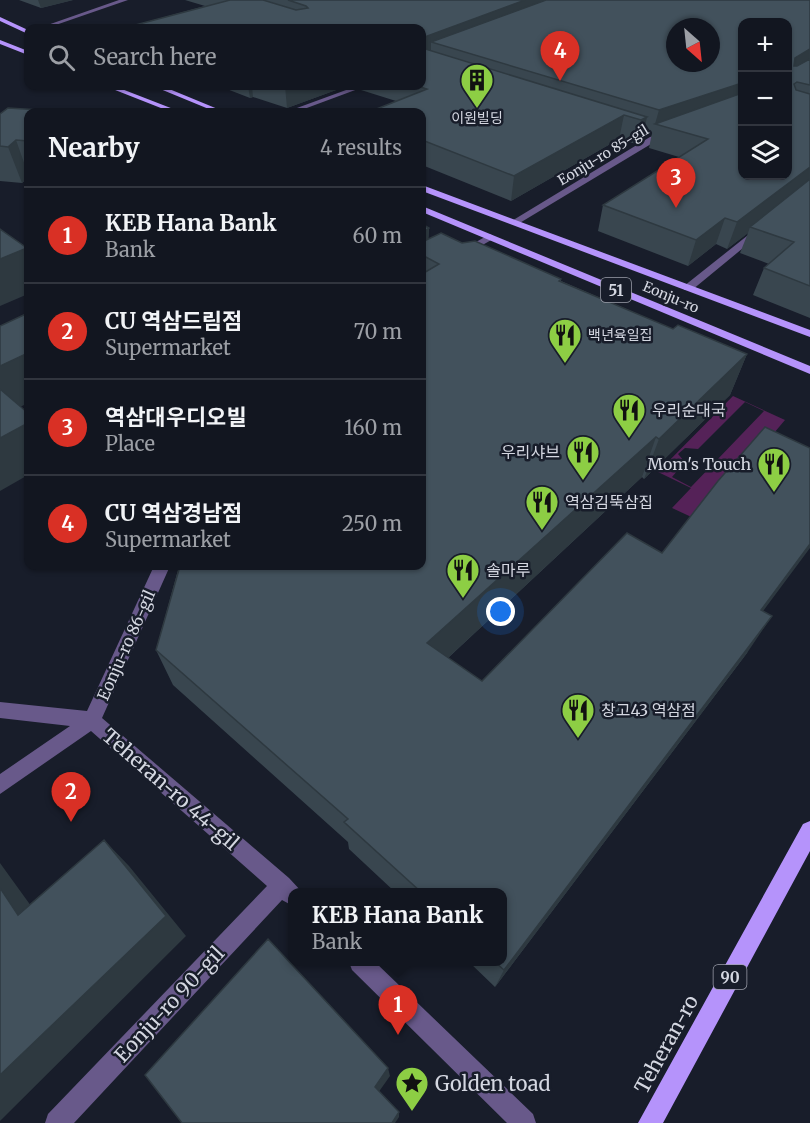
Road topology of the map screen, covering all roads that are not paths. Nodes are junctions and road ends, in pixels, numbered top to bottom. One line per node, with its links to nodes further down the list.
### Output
1 (125, 0): 3 (street)
2 (0, 19): 4 (main road)
3 (54, 24)
4 (24, 30)
5 (0, 42): 6 (main road)
6 (24, 52)
7 (119, 90): 10 (main road)
8 (167, 90): 11 (main road)
9 (351, 90): 12 (street)
10 (167, 108)
11 (211, 108)
12 (302, 108)
13 (676, 131): 15 (street, Eonju-ro 85-gil)
14 (642, 136): 15 (street)
15 (653, 139): 19 (street, Eonju-ro 85-gil)
16 (426, 189): 19 (main road, Eonju-ro / 51)
17 (426, 211): 20 (main road, Eonju-ro / 51)
18 (771, 221): 22 (street)
19 (515, 222): 22 (main road, Eonju-ro / 51)
20 (490, 237): 21 (street); 24 (main road, Eonju-ro / 51)
21 (451, 259)
22 (688, 288): 23 (main road, Eonju-ro / 51)
23 (810, 334)
24 (810, 370)
25 (160, 570): 27 (street, Eonju-ro 86-gil)
26 (0, 710): 27 (street, Teheran-ro 44-gil)
27 (92, 720): 28 (street, Eonju-ro 86-gil); 30 (street, Teheran-ro 44-gil)
28 (0, 785)
29 (810, 831): 34 (main road, Teheran-ro / 90)
30 (287, 890): 32 (street, Eonju-ro 90-gil)
31 (364, 966): 33 (street)
32 (57, 1123)
33 (524, 1123)
34 (650, 1123)

